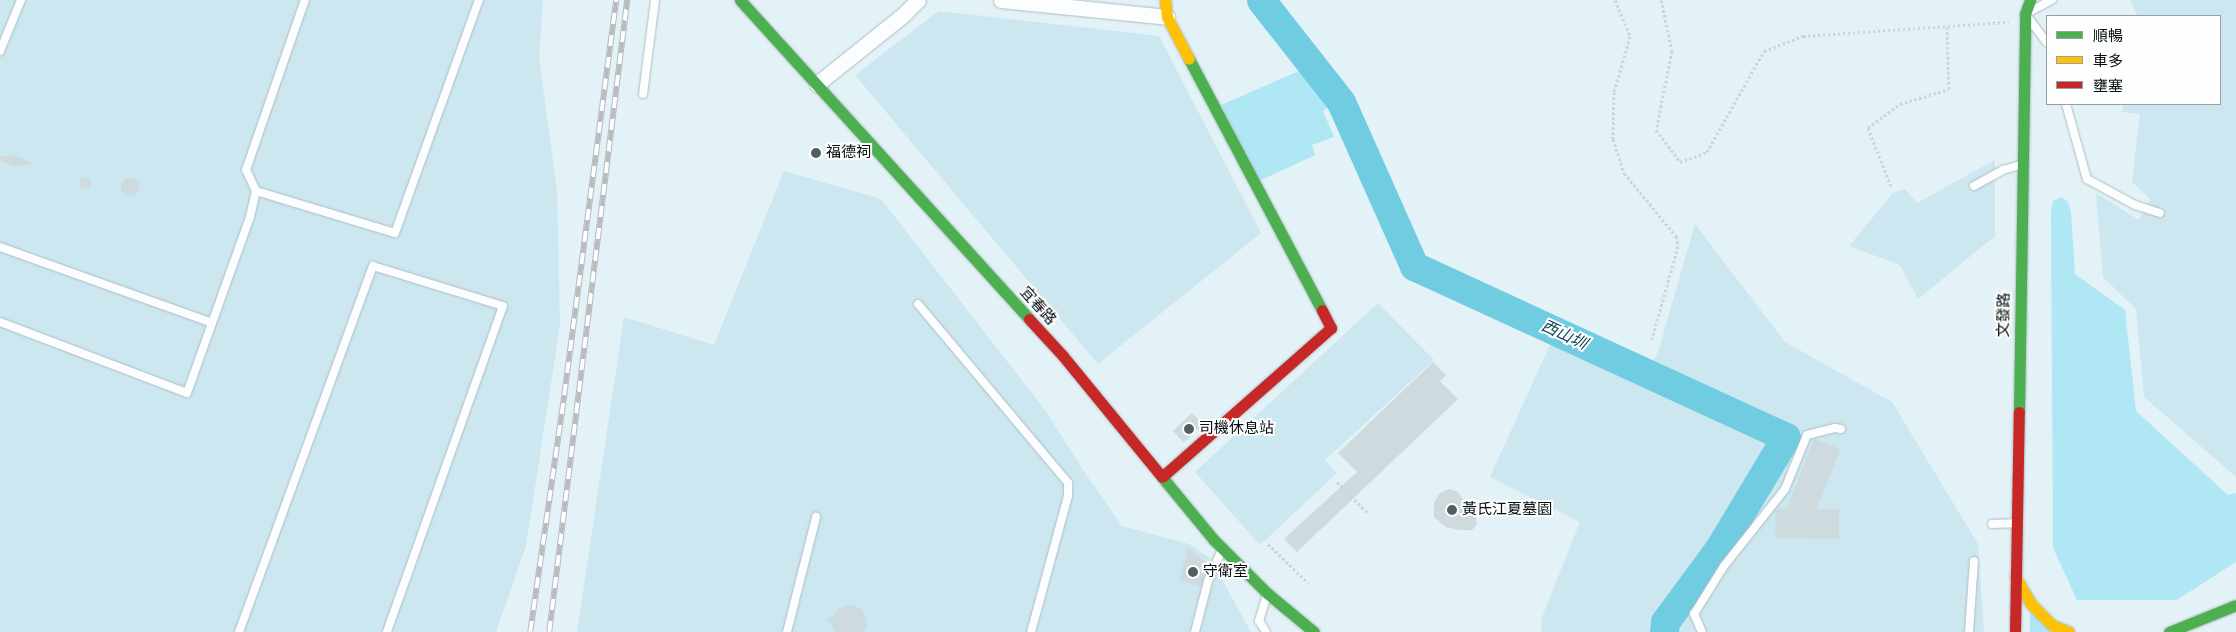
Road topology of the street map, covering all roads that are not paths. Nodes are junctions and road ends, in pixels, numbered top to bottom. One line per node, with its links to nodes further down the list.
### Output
1 (20, 0): 15 (lane)
2 (305, 0): 21 (lane)
3 (479, 0): 21 (lane)
4 (655, 0): 17 (lane)
5 (740, 0): 16 (street, 宜春路)
6 (918, 0): 16 (street)
7 (1001, 0): 13 (street)
8 (1165, 0): 13 (street)
9 (2020, 0): 12 (street)
10 (2030, 0): 12 (street, 文發路)
11 (2052, 0): 12 (lane)
12 (2025, 14): 14 (lane); 19 (street, 文發路)
13 (1167, 17): 28 (street)
14 (2046, 42)
15 (0, 51)
16 (817, 84): 28 (street, 宜春路)
17 (644, 94)
18 (2066, 105): 22 (lane)
19 (2023, 164): 20 (lane); 30 (street, 文發路)
20 (1974, 186)
21 (256, 191): 26 (lane)
22 (2160, 214)
23 (0, 247): 26 (lane)
24 (918, 304): 40 (lane)
25 (0, 322): 26 (lane)
26 (212, 323)
27 (1841, 429): 44 (lane)
28 (1163, 476): 32 (street, 宜春路)
29 (816, 516): 39 (lane)
30 (2017, 523): 31 (lane); 34 (street, 文發路)
31 (1992, 524)
32 (1222, 548): 35 (street, 宜春路); 41 (lane)
33 (1974, 561): 45 (lane)
34 (2014, 576): 46 (street, 文發路); 47 (street)
35 (1267, 594): 42 (lane); 43 (street, 宜春路)
36 (2236, 605): 48 (street)
37 (239, 632): 38 (lane)
38 (387, 632)
39 (787, 632)
40 (1031, 632)
41 (1195, 632)
42 (1266, 632)
43 (1314, 632)
44 (1702, 632)
45 (1969, 632)
46 (2015, 632)
47 (2069, 632)
48 (2169, 632)

